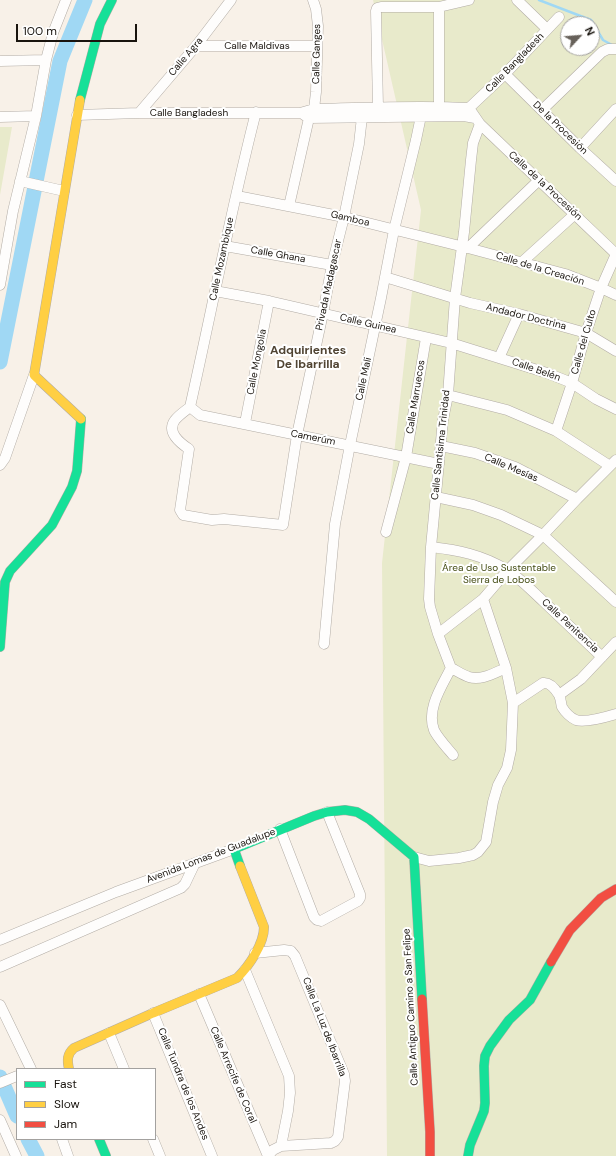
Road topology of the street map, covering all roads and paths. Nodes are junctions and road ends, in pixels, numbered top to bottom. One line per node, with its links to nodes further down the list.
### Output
1 (66, 0): 13 (street)
2 (112, 0): 24 (street)
3 (231, 0): 10 (street, Calle Agra)
4 (313, 0): 11 (street, Calle Ganges)
5 (469, 0): 7 (street)
6 (517, 0): 9 (street)
7 (439, 8): 16 (street); 17 (street)
8 (559, 17): 9 (street, Calle Bangladesh)
9 (547, 30): 15 (street, Calle Bangladesh)
10 (196, 46): 11 (street, Calle Maldivas); 22 (street, Calle Agra)
11 (317, 46): 23 (street, Calle Ganges)
12 (616, 49): 19 (street)
13 (46, 60): 14 (street); 25 (street)
14 (0, 61)
15 (505, 74): 19 (street, De la Procesión); 21 (street, Calle Bangladesh)
16 (439, 106): 17 (street, Calle Bangladesh); 21 (street, Calle Bangladesh)
17 (378, 107): 23 (street, Calle Bangladesh)
18 (616, 109): 30 (street)
19 (542, 110): 30 (street, De la Procesión)
20 (256, 112): 22 (street, Calle Bangladesh); 23 (street, Calle Bangladesh); 35 (street, Calle Mozambique)
21 (466, 112): 26 (street, Calle Bangladesh); 29 (street, Calle de la Procesión)
22 (139, 113): 24 (street, Calle Bangladesh)
23 (311, 114): 28 (street, Calle Bangladesh); 36 (street, Calle Ganges)
24 (78, 115): 34 (street)
25 (36, 116): 27 (street); 33 (street)
26 (421, 116): 28 (street, Calle Bangladesh); 39 (street, Calle Mali)
27 (0, 117)
28 (362, 117): 38 (street, Privada Madagascar)
29 (478, 121): 32 (street, Calle de la Procesión); 41 (street, Calle Santisima Trinidad)
30 (580, 148): 31 (street, De la Procesión)
31 (616, 180)
32 (538, 181): 37 (street, Calle de la Procesión); 41 (street)
33 (24, 182): 34 (street); 46 (street)
34 (60, 190): 60 (street)
35 (237, 196): 36 (street, Gamboa); 40 (street, Calle Mozambique)
36 (289, 206): 38 (street, Gamboa)
37 (575, 214): 42 (street, Calle de la Procesión); 43 (street)
38 (344, 217): 39 (street, Gamboa); 44 (street, Privada Madagascar)
39 (394, 230): 41 (street, Gamboa); 45 (street, Calle Mali)
40 (224, 246): 44 (street, Calle Ghana); 48 (street, Calle Mozambique)
41 (464, 247): 43 (street, Calle de la Creación); 50 (street, Calle Santisima Trinidad)
42 (616, 254): 47 (street, Calle del Culto)
43 (521, 262): 47 (street, Calle de la Creación)
44 (332, 265): 52 (street, Privada Madagascar)
45 (385, 277): 50 (street); 54 (street, Calle Mali)
46 (0, 285)
47 (601, 288): 49 (street, Calle de la Creación); 55 (street, Calle del Culto)
48 (215, 291): 51 (street, Calle Guinea); 64 (street, Calle Mozambique)
49 (616, 295)
50 (455, 298): 53 (street, Andador Doctrina); 57 (street, Calle Santisima Trinidad)
51 (269, 301): 52 (street, Calle Guinea); 65 (street, Calle Mongolia)
52 (323, 313): 54 (street, Calle Guinea); 67 (street, Privada Madagascar)
53 (519, 314): 55 (street, Andador Doctrina); 59 (street)
54 (375, 325): 56 (street, Calle Guinea); 68 (street, Calle Mali)
55 (586, 333): 58 (street, Andador Doctrina); 61 (street, Calle del Culto)
56 (426, 338): 57 (street, Calle Guinea); 70 (street, Calle Marruecos)
57 (451, 343): 59 (street, Calle Belén); 62 (street, Calle Santisima Trinidad)
58 (616, 350)
59 (498, 358): 61 (street, Calle Belén)
60 (34, 375): 73 (street); 85 (street)
61 (572, 384): 63 (street, Calle Belén); 66 (street, Calle del Culto)
62 (448, 395): 66 (street); 69 (street, Calle Santisima Trinidad)
63 (615, 406)
64 (190, 407): 65 (street, Camerúm); 67 (street, Privada Madagascar)
65 (245, 423): 67 (street, Camerúm)
66 (556, 431): 71 (street)
67 (297, 435): 68 (street, Camerúm)
68 (350, 445): 70 (street, Camerúm); 84 (street, Calle Mali)
69 (441, 446): 72 (street, Calle Santisima Trinidad); 75 (street, Calle Mesías)
70 (406, 457): 72 (street, Camerúm); 76 (street, Calle Marruecos)
71 (613, 463): 75 (street)
72 (439, 464): 74 (street, Calle Santisima Trinidad)
73 (0, 465)
74 (436, 497): 77 (street); 78 (street, Calle Santisima Trinidad)
75 (577, 499): 77 (street)
76 (386, 532)
77 (543, 535): 79 (street); 81 (street)
78 (431, 547): 79 (street, Calle Penitencia); 82 (street, Calle Santisima Trinidad)
79 (508, 570): 80 (street); 86 (street, Calle Penitencia)
80 (483, 598): 82 (street); 88 (street)
81 (616, 602)
82 (438, 634): 87 (street, Calle Santisima Trinidad)
83 (616, 642): 86 (street)
84 (324, 644)
85 (0, 647)
86 (602, 657): 89 (street)
87 (451, 668): 88 (street); 92 (street)
88 (506, 668): 90 (street)
89 (559, 695): 90 (street); 91 (street)
90 (513, 703): 96 (street)
91 (616, 714)
92 (453, 755)
93 (327, 812): 94 (street, Avenida Lomas de Guadalupe); 94 (street); 96 (street, Avenida Lomas de Guadalupe)
94 (280, 829): 95 (street, Avenida Lomas de Guadalupe)
95 (234, 849): 97 (street, Avenida Lomas de Guadalupe); 100 (street)
96 (414, 857): 123 (street, Calle Antiguo Camino a San Felipe)
97 (195, 863): 99 (street, Avenida Lomas de Guadalupe); 101 (street)
98 (616, 889): 124 (street)
99 (0, 940)
100 (255, 953): 102 (street); 116 (street, Calle La Luz de Ibarrilla)
101 (0, 967)
102 (245, 970): 103 (street); 116 (street)
103 (199, 994): 105 (street); 122 (street, Calle Arrecife de Coral)
104 (0, 1005): 107 (street)
105 (153, 1013): 106 (street); 121 (street, Calle Tundra de los Andes)
106 (109, 1032): 108 (street); 109 (street)
107 (31, 1068)
108 (69, 1068)
109 (124, 1068)
110 (16, 1076): 111 (street)
111 (0, 1083)
112 (0, 1120): 117 (street)
113 (62, 1140): 118 (street)
114 (98, 1140): 119 (street)
115 (153, 1140): 120 (street)
116 (280, 1146): 122 (street)
117 (16, 1156)
118 (68, 1156)
119 (106, 1156)
120 (160, 1156)
121 (212, 1156)
122 (268, 1156)
123 (430, 1156)
124 (468, 1156)

